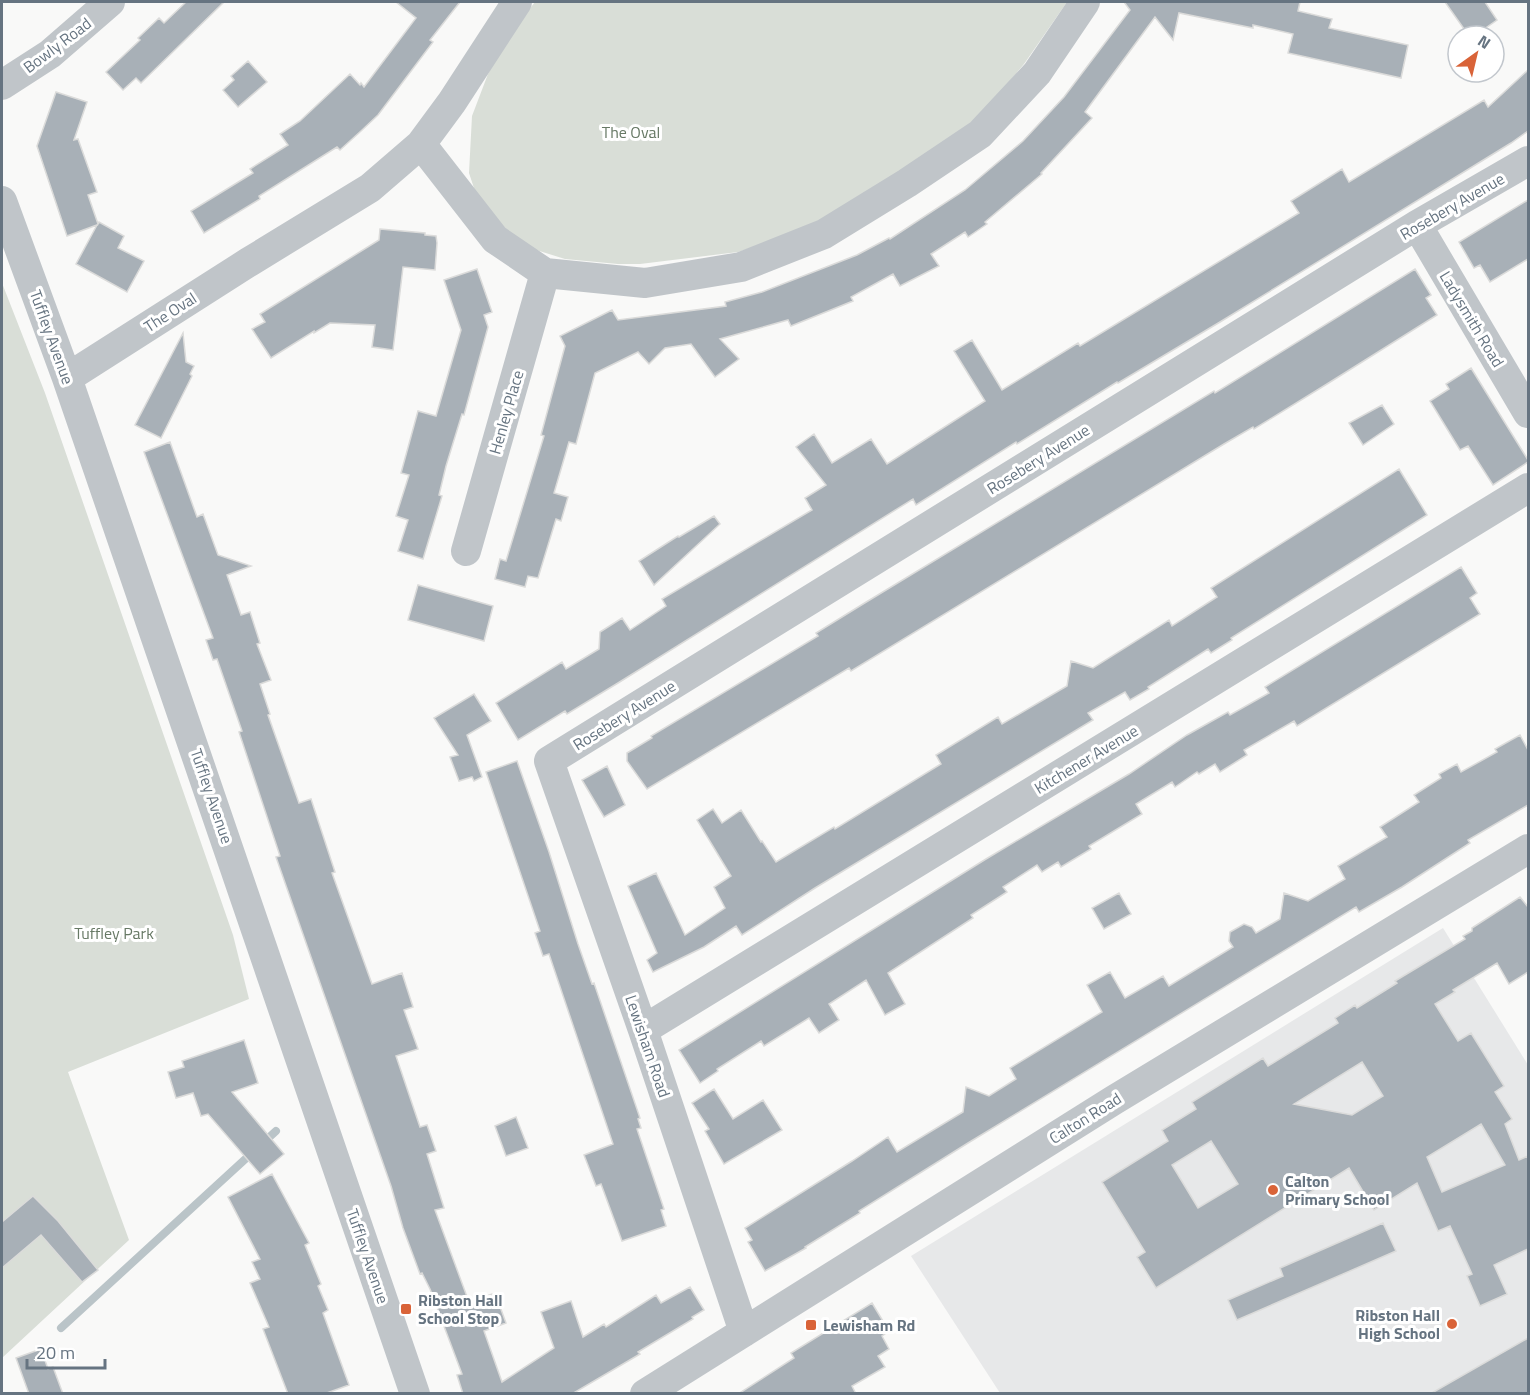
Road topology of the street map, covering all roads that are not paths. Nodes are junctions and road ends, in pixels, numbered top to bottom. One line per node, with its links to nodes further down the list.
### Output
1 (110, 2): 4 (street, Bowly Road)
2 (517, 2): 5 (street, The Oval)
3 (1085, 2): 9 (street)
4 (2, 85)
5 (421, 144): 9 (street); 10 (street, The Oval)
6 (1528, 161): 8 (street, Rosebery Avenue)
7 (2, 201): 10 (street, Tuffley Avenue)
8 (1417, 225): 11 (street, Ladysmith Road); 14 (street, Rosebery Avenue)
9 (545, 273): 13 (street, Henley Place)
10 (67, 378): 18 (street, Tuffley Avenue)
11 (1528, 413)
12 (1528, 488): 16 (street, Kitchener Avenue)
13 (466, 551)
14 (549, 761): 16 (street, Lewisham Road)
15 (1528, 849): 17 (street, Calton Road)
16 (644, 1030): 17 (street, Lewisham Road)
17 (744, 1332): 19 (street, Calton Road)
18 (415, 1394)
19 (645, 1394)

